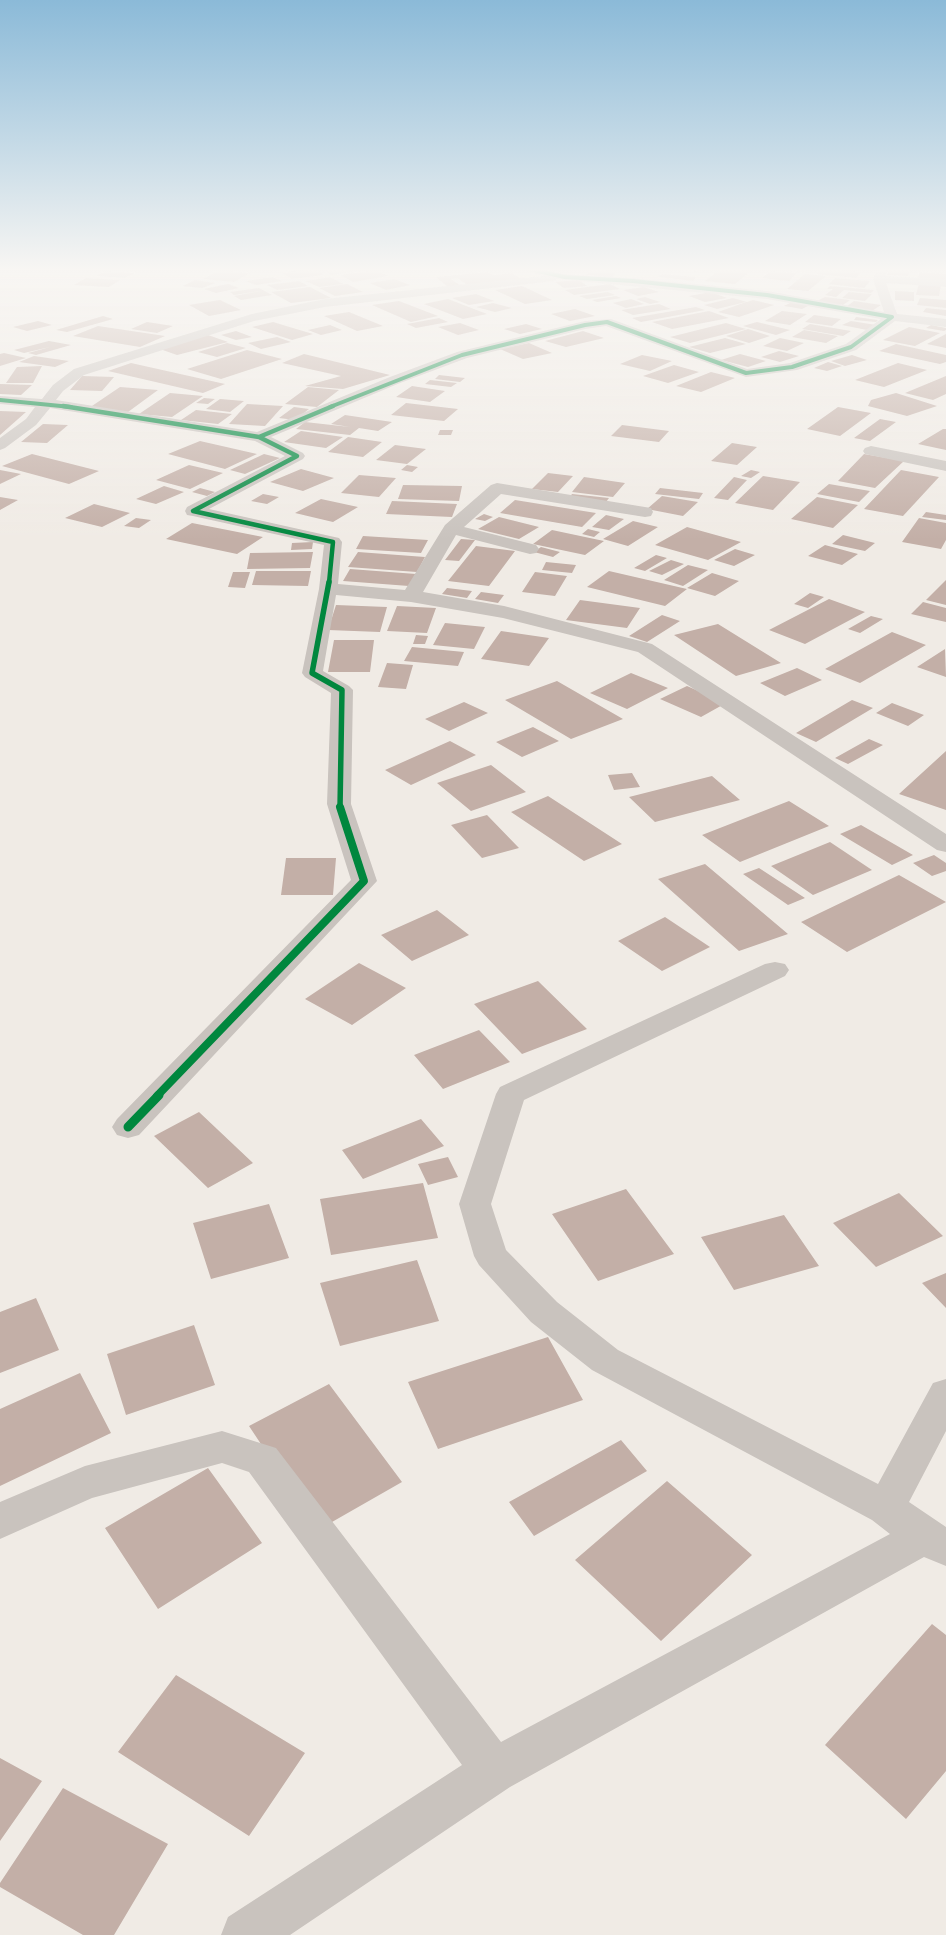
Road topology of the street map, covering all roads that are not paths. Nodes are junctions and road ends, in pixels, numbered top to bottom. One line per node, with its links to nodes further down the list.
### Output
1 (120, 359): 6 (street)
2 (450, 359): 7 (street)
3 (709, 359): 4 (street)
4 (814, 359)
5 (0, 400): 6 (street)
6 (44, 404): 7 (street); 8 (street)
7 (259, 437): 14 (street)
8 (0, 445)
9 (871, 452): 10 (street)
10 (946, 466)
11 (646, 512): 12 (street)
12 (451, 529): 13 (street); 15 (street)
13 (530, 549)
14 (328, 589): 15 (street); 18 (street)
15 (411, 596): 16 (street)
16 (946, 845)
17 (776, 970): 20 (street)
18 (128, 1127)
19 (946, 1394): 20 (street)
20 (886, 1508): 22 (street)
21 (0, 1521): 23 (street)
22 (935, 1542): 23 (street)
23 (494, 1771): 24 (street)
24 (246, 1935)

